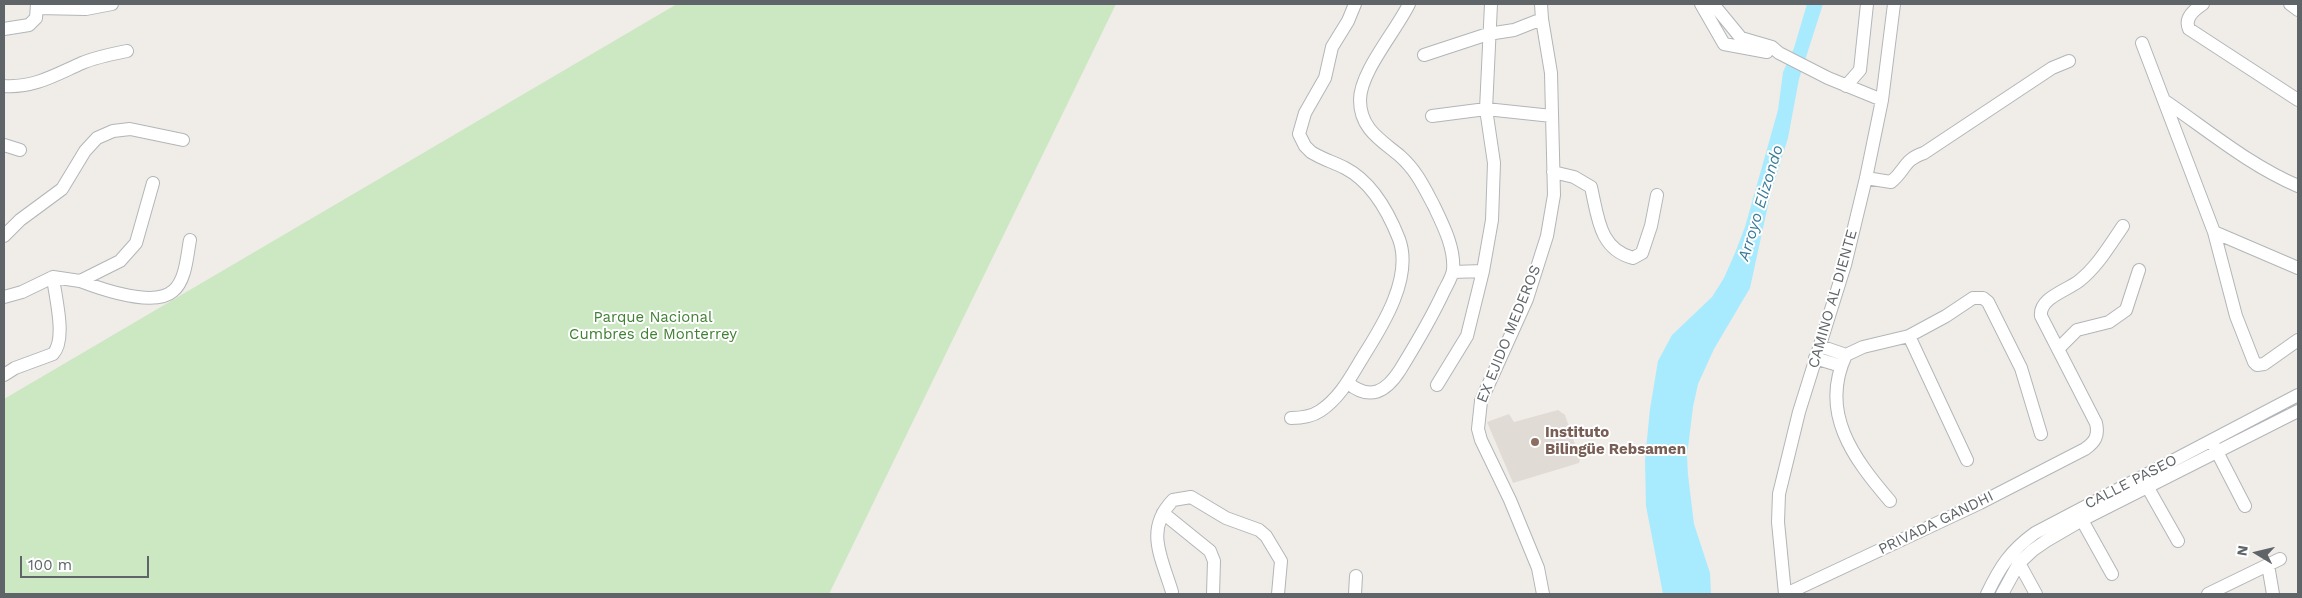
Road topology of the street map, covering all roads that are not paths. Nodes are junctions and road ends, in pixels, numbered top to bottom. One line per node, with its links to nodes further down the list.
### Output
1 (112, 4): 12 (street)
2 (1355, 4): 58 (street)
3 (1409, 4): 47 (street)
4 (1491, 4): 18 (street)
5 (1541, 4): 14 (street, EX EJIDO MEDEROS)
6 (1701, 4): 17 (street)
7 (1713, 4): 15 (street)
8 (1867, 4): 25 (street)
9 (1894, 4): 26 (street, CAMINO AL DIENTE)
10 (2203, 4): 27 (street)
11 (2290, 4): 13 (street)
12 (37, 6): 16 (street)
13 (2298, 10)
14 (1542, 19): 18 (street); 31 (street, EX EJIDO MEDEROS)
15 (1728, 22): 17 (street); 19 (street)
16 (4, 29)
17 (1715, 29): 19 (street)
18 (1488, 34): 22 (street); 29 (street)
19 (1739, 42): 25 (street)
20 (2142, 44): 28 (street)
21 (127, 51): 24 (street)
22 (1424, 55)
23 (2069, 61): 36 (street)
24 (4, 86)
25 (1846, 86): 26 (street)
26 (1882, 100): 36 (street, CAMINO AL DIENTE)
27 (2298, 100)
28 (2165, 101): 38 (street); 41 (street)
29 (1486, 109): 30 (street); 31 (street); 46 (street)
30 (1432, 116)
31 (1552, 116): 35 (street, EX EJIDO MEDEROS)
32 (183, 140): 42 (street)
33 (4, 145): 34 (street)
34 (20, 150)
35 (1553, 172): 39 (street); 81 (street, EX EJIDO MEDEROS)
36 (1866, 178): 53 (street, CAMINO AL DIENTE)
37 (153, 183): 49 (street)
38 (2298, 186)
39 (1657, 195)
40 (2123, 226): 54 (street)
41 (2214, 232): 44 (street); 52 (street)
42 (4, 236)
43 (190, 240): 49 (street)
44 (2298, 268)
45 (2139, 270): 54 (street)
46 (1483, 271): 47 (street); 59 (street)
47 (1453, 272): 58 (street)
48 (53, 277): 49 (street); 50 (street); 57 (street)
49 (80, 280)
50 (4, 297)
51 (1909, 336): 56 (street); 63 (street); 65 (street)
52 (2298, 340)
53 (1820, 346): 55 (street, CAMINO AL DIENTE); 56 (street)
54 (2058, 349): 82 (street, PRIVADA GANDHI)
55 (1815, 358): 56 (street); 82 (street, CAMINO AL DIENTE)
56 (1844, 360): 67 (street)
57 (4, 375)
58 (1348, 383): 62 (street)
59 (1437, 385)
60 (2298, 395): 64 (street, CALLE PASEO)
61 (2298, 411): 64 (street)
62 (1291, 418)
63 (2041, 434)
64 (2214, 447): 66 (street); 68 (street); 70 (street, CALLE PASEO)
65 (1967, 460)
66 (2148, 488): 70 (street); 71 (street)
67 (1890, 501)
68 (2245, 506)
69 (1163, 513): 77 (street); 78 (street); 79 (street)
70 (2080, 515): 73 (street); 75 (street); 83 (street, CALLE PASEO)
71 (2178, 541)
72 (2280, 559): 74 (street)
73 (2019, 563): 84 (street); 85 (street)
74 (2268, 565): 86 (street); 87 (street)
75 (2112, 574)
76 (1356, 576): 80 (street)
77 (1172, 592)
78 (1213, 594)
79 (1278, 594)
80 (1355, 594)
81 (1543, 594)
82 (1785, 594)
83 (1987, 594)
84 (2002, 594)
85 (2036, 594)
86 (2208, 594)
87 (2273, 594)

